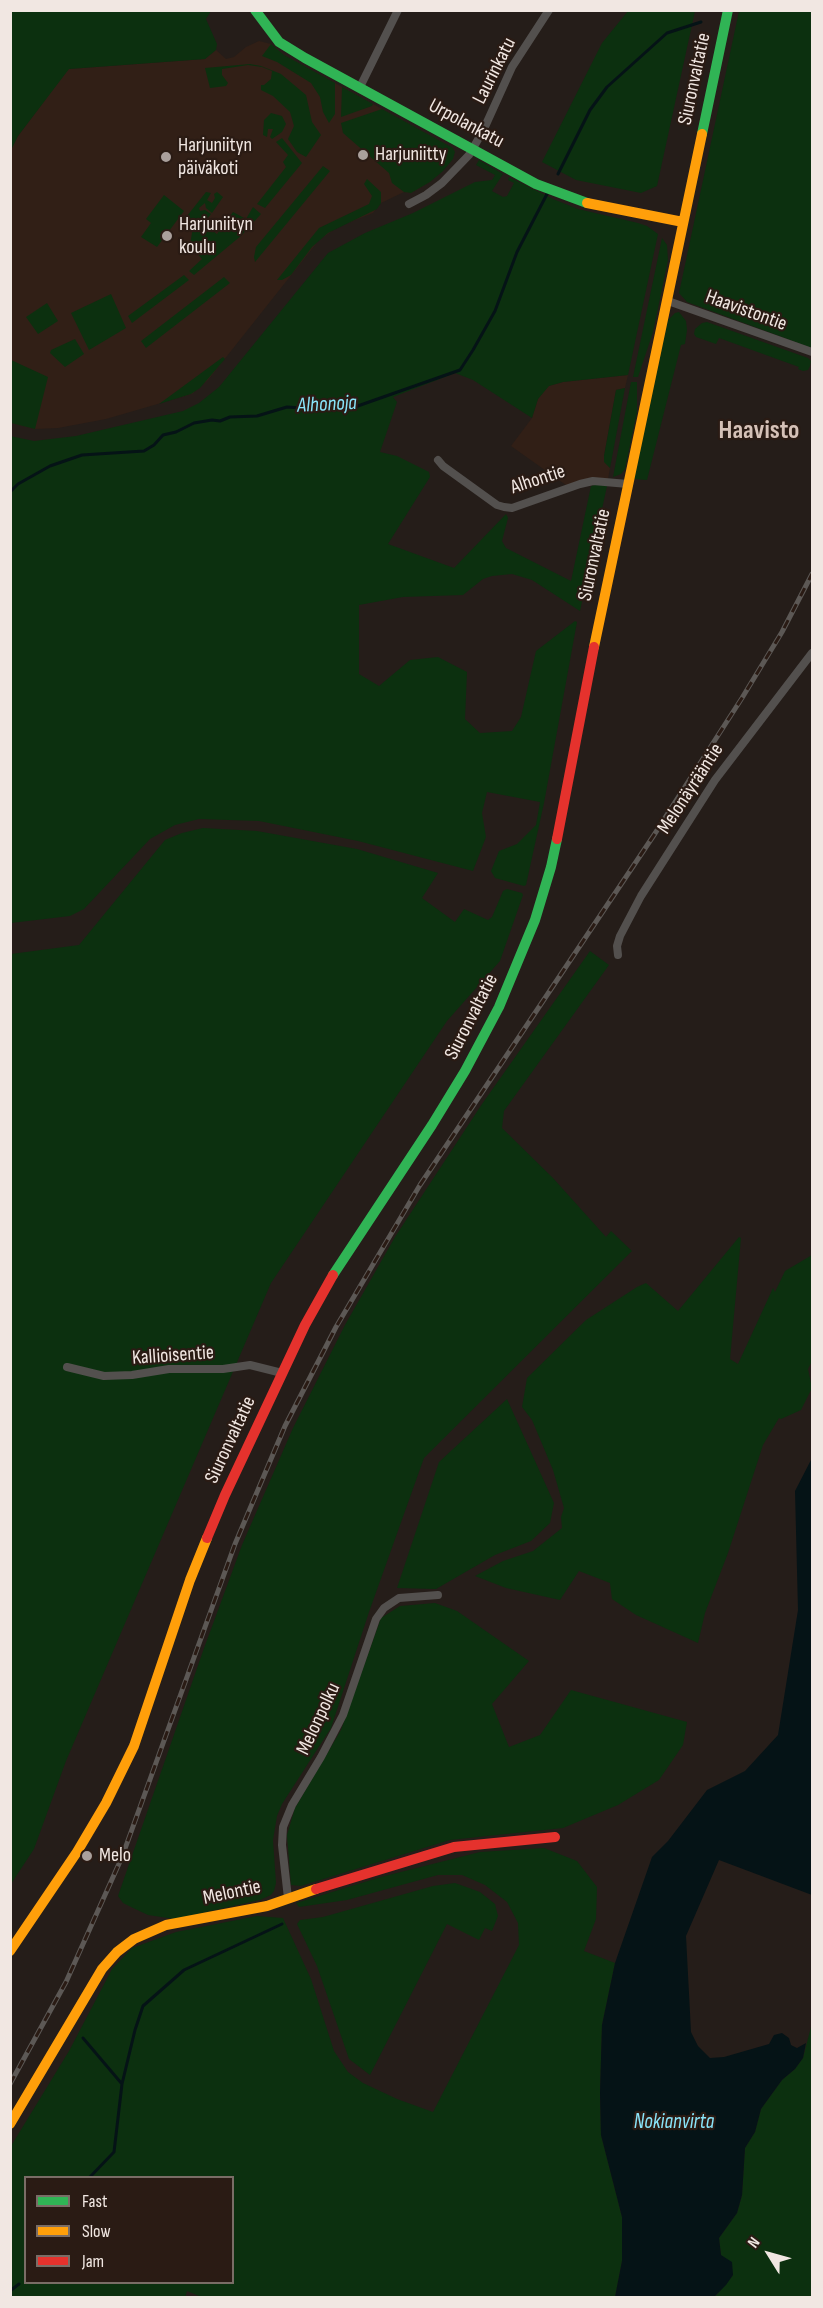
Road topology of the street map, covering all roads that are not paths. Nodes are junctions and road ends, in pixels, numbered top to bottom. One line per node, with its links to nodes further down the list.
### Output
1 (255, 10): 5 (street, Urpolankatu)
2 (398, 10): 5 (street)
3 (549, 10): 6 (street, Laurinkatu)
4 (728, 10): 8 (street, Siuronvaltatie)
5 (360, 87): 6 (street, Urpolankatu)
6 (473, 148): 7 (street, Laurinkatu); 8 (street, Urpolankatu)
7 (409, 204)
8 (683, 222): 9 (street, Siuronvaltatie)
9 (668, 301): 10 (street, Haavistontie); 12 (street, Siuronvaltatie)
10 (813, 352)
11 (438, 460): 12 (street, Alhontie)
12 (628, 484): 16 (street, Siuronvaltatie)
13 (813, 652): 14 (street, Melonäyrääntie)
14 (618, 955)
15 (67, 1367): 16 (street, Kallioisentie)
16 (282, 1373): 20 (street, Siuronvaltatie)
17 (438, 1595): 19 (street, Melonpolku)
18 (555, 1837): 19 (street, Melontie)
19 (288, 1898): 21 (street, Melontie)
20 (10, 1951)
21 (10, 2124)

